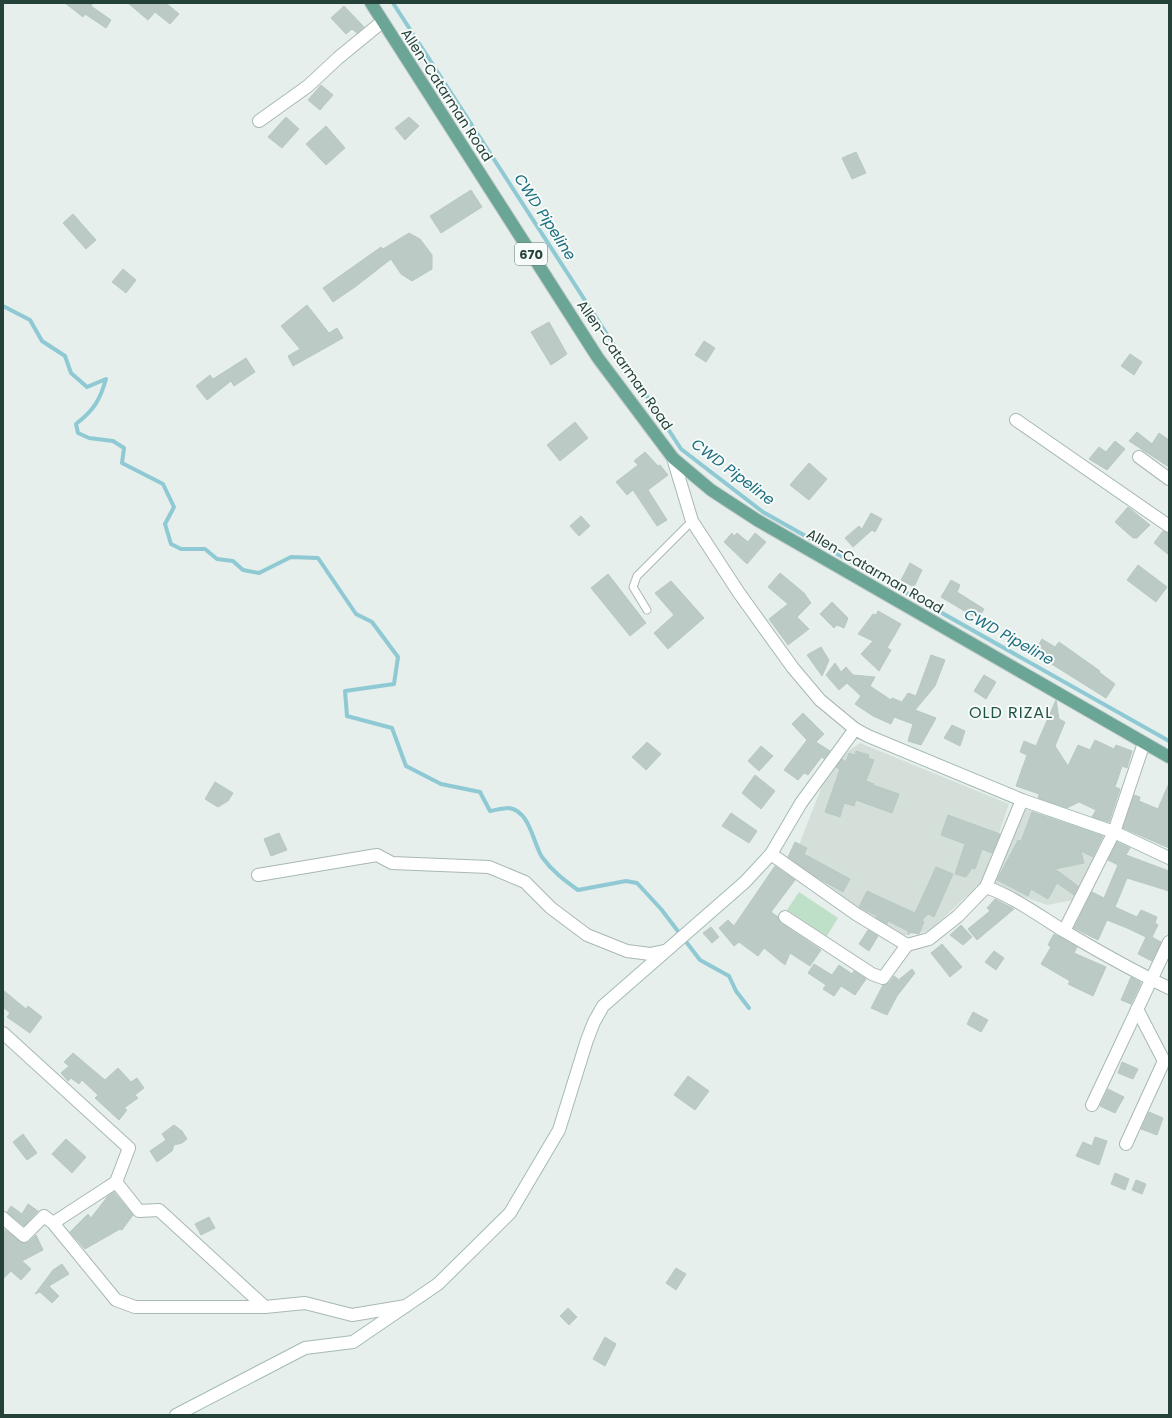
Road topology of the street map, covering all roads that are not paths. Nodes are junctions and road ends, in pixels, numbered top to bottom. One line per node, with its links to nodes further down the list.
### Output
1 (370, 3): 2 (main road, Allen-Catarman Road / 670)
2 (382, 22): 3 (street); 6 (main road, Allen-Catarman Road / 670)
3 (259, 121)
4 (1016, 420): 9 (street)
5 (1139, 457): 7 (street)
6 (673, 458): 8 (street); 12 (main road, Allen-Catarman Road / 670)
7 (1169, 479)
8 (692, 521): 10 (lane); 11 (street)
9 (1169, 526)
10 (647, 610)
11 (856, 730): 14 (street); 16 (street)
12 (1144, 743): 13 (main road, Allen-Catarman Road / 670); 15 (street)
13 (1169, 757)
14 (1022, 800): 15 (street); 19 (street)
15 (1114, 832): 17 (street); 21 (street)
16 (771, 854): 23 (street); 24 (street)
17 (1169, 858)
18 (258, 875): 24 (street)
19 (986, 887): 21 (street); 23 (street)
20 (785, 917): 23 (street)
21 (1064, 931): 25 (street)
22 (1169, 942): 25 (street)
23 (907, 945)
24 (664, 952): 34 (street)
25 (1151, 980): 26 (street); 27 (street)
26 (1169, 988)
27 (1137, 1009): 29 (street); 30 (street)
28 (3, 1033): 31 (street)
29 (1092, 1104)
30 (1126, 1144)
31 (116, 1182): 33 (street); 35 (street)
32 (3, 1218): 33 (street)
33 (53, 1223): 35 (street)
34 (406, 1306): 35 (street); 36 (street)
35 (265, 1307)
36 (176, 1415)

